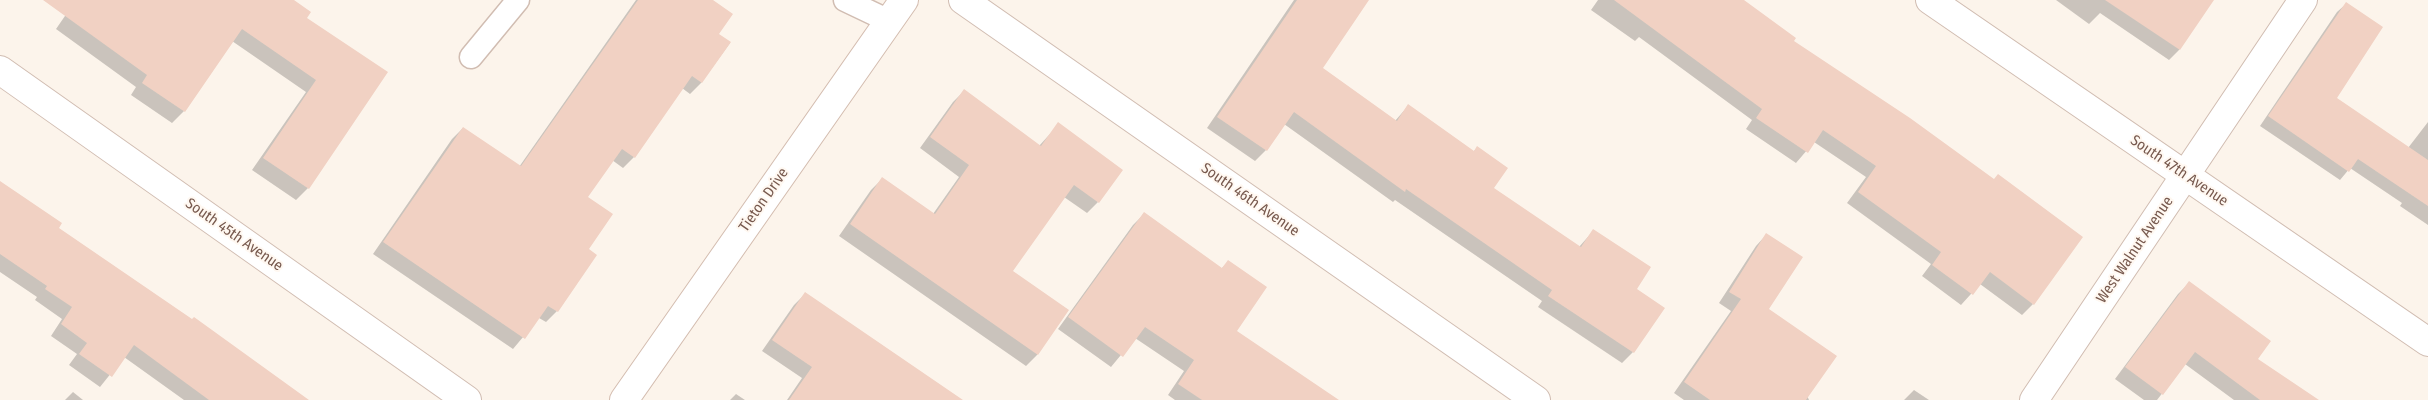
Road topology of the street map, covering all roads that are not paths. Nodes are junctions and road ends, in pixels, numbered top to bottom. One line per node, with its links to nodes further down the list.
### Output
1 (518, 0): 7 (lane)
2 (845, 0): 6 (lane)
3 (963, 0): 13 (street, South 46th Avenue)
4 (1930, 0): 9 (street, South 47th Avenue)
5 (2303, 0): 9 (street, West Walnut Avenue)
6 (897, 11): 12 (street, Tieton Drive)
7 (471, 57)
8 (0, 70): 11 (street, South 45th Avenue)
9 (2185, 176): 10 (street, South 47th Avenue); 14 (street, West Walnut Avenue)
10 (2428, 342)
11 (467, 400)
12 (624, 400)
13 (1536, 400)
14 (2034, 400)

